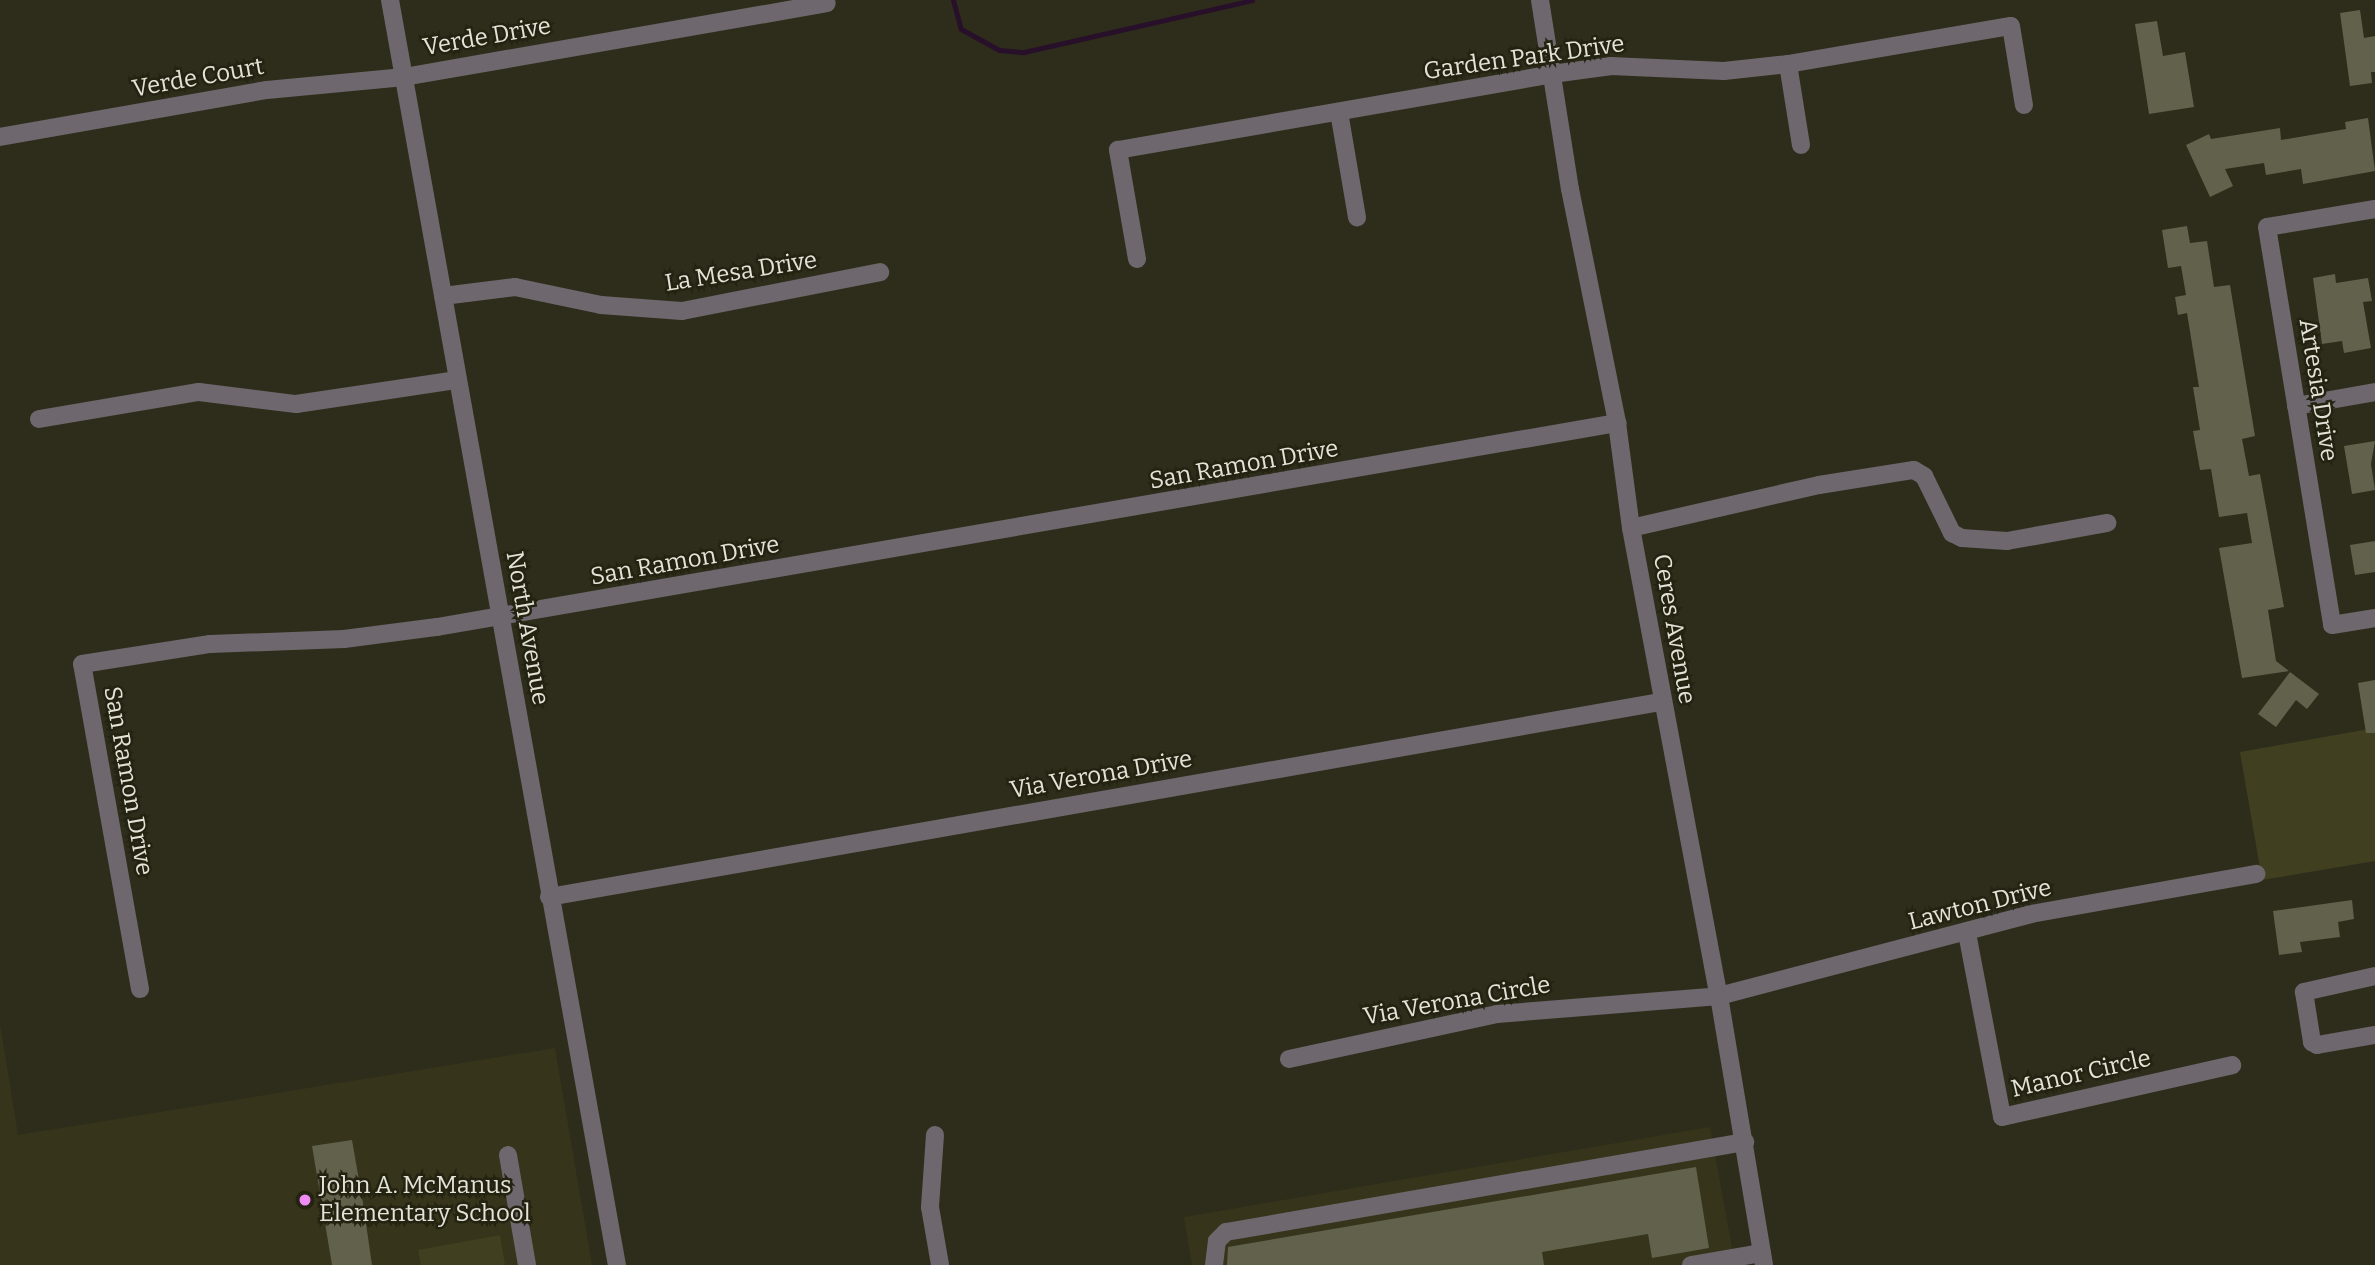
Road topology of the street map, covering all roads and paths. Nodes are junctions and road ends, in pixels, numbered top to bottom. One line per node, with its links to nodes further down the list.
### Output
1 (390, 0): 6 (street, North Avenue)
2 (1540, 0): 5 (street, Ceres Avenue)
3 (827, 3): 6 (street, Verde Drive)
4 (1788, 64): 5 (street, Garden Park Drive); 7 (street, Garden Park Drive); 10 (street)
5 (1552, 74): 8 (street, Garden Park Drive); 20 (street, Ceres Avenue)
6 (404, 77): 9 (street, Verde Court); 15 (street, North Avenue)
7 (2024, 104)
8 (1339, 112): 12 (street); 13 (street, Garden Park Drive)
9 (0, 137)
10 (1801, 145)
11 (2375, 209): 18 (street, Artesia Drive)
12 (1357, 217)
13 (1137, 259)
14 (880, 272): 15 (street, La Mesa Drive)
15 (443, 296): 16 (street, North Avenue)
16 (457, 380): 19 (street); 23 (street, North Avenue)
17 (2375, 392): 18 (street)
18 (2296, 407): 24 (street, Artesia Drive)
19 (39, 419)
20 (1618, 423): 22 (street, Ceres Avenue); 23 (street, San Ramon Drive)
21 (2107, 523): 22 (street)
22 (1631, 527): 25 (street, Ceres Avenue)
23 (500, 617): 27 (street, North Avenue); 30 (street, San Ramon Drive)
24 (2375, 618)
25 (1661, 702): 27 (street, Via Verona Drive); 31 (street, Ceres Avenue)
26 (2256, 874): 28 (street, Lawton Drive)
27 (549, 897): 40 (street, North Avenue)
28 (1967, 933): 31 (street, Lawton Drive); 34 (street, Manor Circle)
29 (2375, 976): 32 (street)
30 (140, 989)
31 (1719, 996): 33 (street, Via Verona Circle); 36 (street, Ceres Avenue)
32 (2375, 1035)
33 (1289, 1059)
34 (2232, 1065)
35 (935, 1135): 41 (street)
36 (1745, 1142): 38 (street, Ceres Avenue); 42 (street)
37 (508, 1155): 39 (street)
38 (1763, 1259): 43 (street)
39 (527, 1265)
40 (617, 1265)
41 (940, 1265)
42 (1214, 1265)
43 (1691, 1265)

